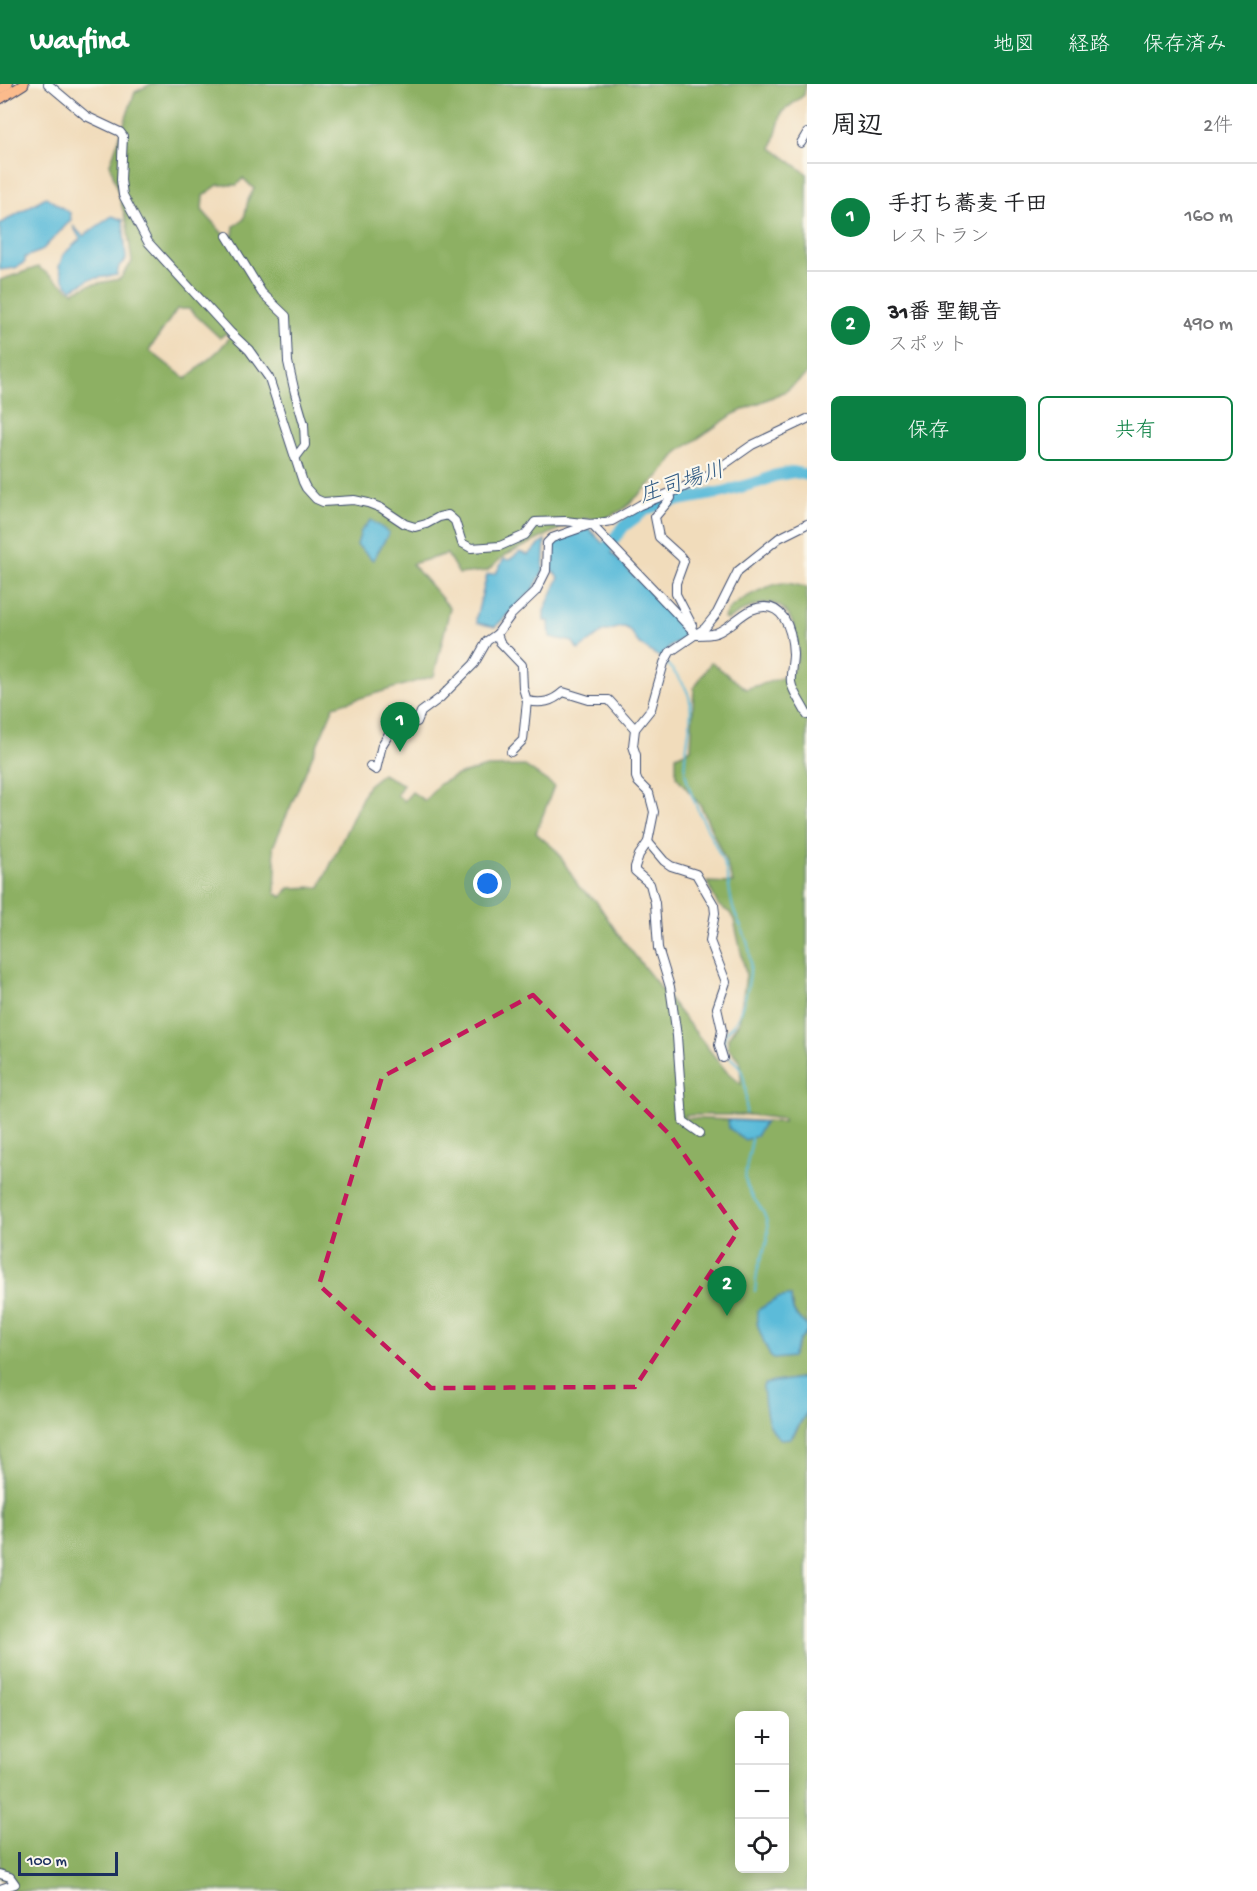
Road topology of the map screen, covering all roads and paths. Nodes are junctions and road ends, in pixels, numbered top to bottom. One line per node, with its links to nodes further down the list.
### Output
1 (8, 84): 4 (main road)
2 (24, 84): 5 (main road)
3 (48, 84): 10 (street)
4 (0, 89)
5 (0, 99)
6 (807, 133): 7 (street)
7 (801, 143)
8 (227, 236): 10 (street)
9 (807, 419): 11 (street)
10 (296, 457): 12 (street)
11 (670, 493): 12 (street); 15 (street)
12 (591, 524): 14 (street); 15 (street)
13 (807, 524): 15 (street)
14 (497, 634): 16 (street); 20 (street)
15 (697, 635): 17 (street); 18 (street)
16 (527, 701): 18 (street); 19 (street)
17 (807, 716)
18 (635, 729): 21 (street)
19 (511, 752)
20 (370, 766)
21 (648, 842): 22 (street); 23 (street)
22 (723, 1058)
23 (700, 1133)
24 (0, 1874): 25 (street)
25 (0, 1890)

